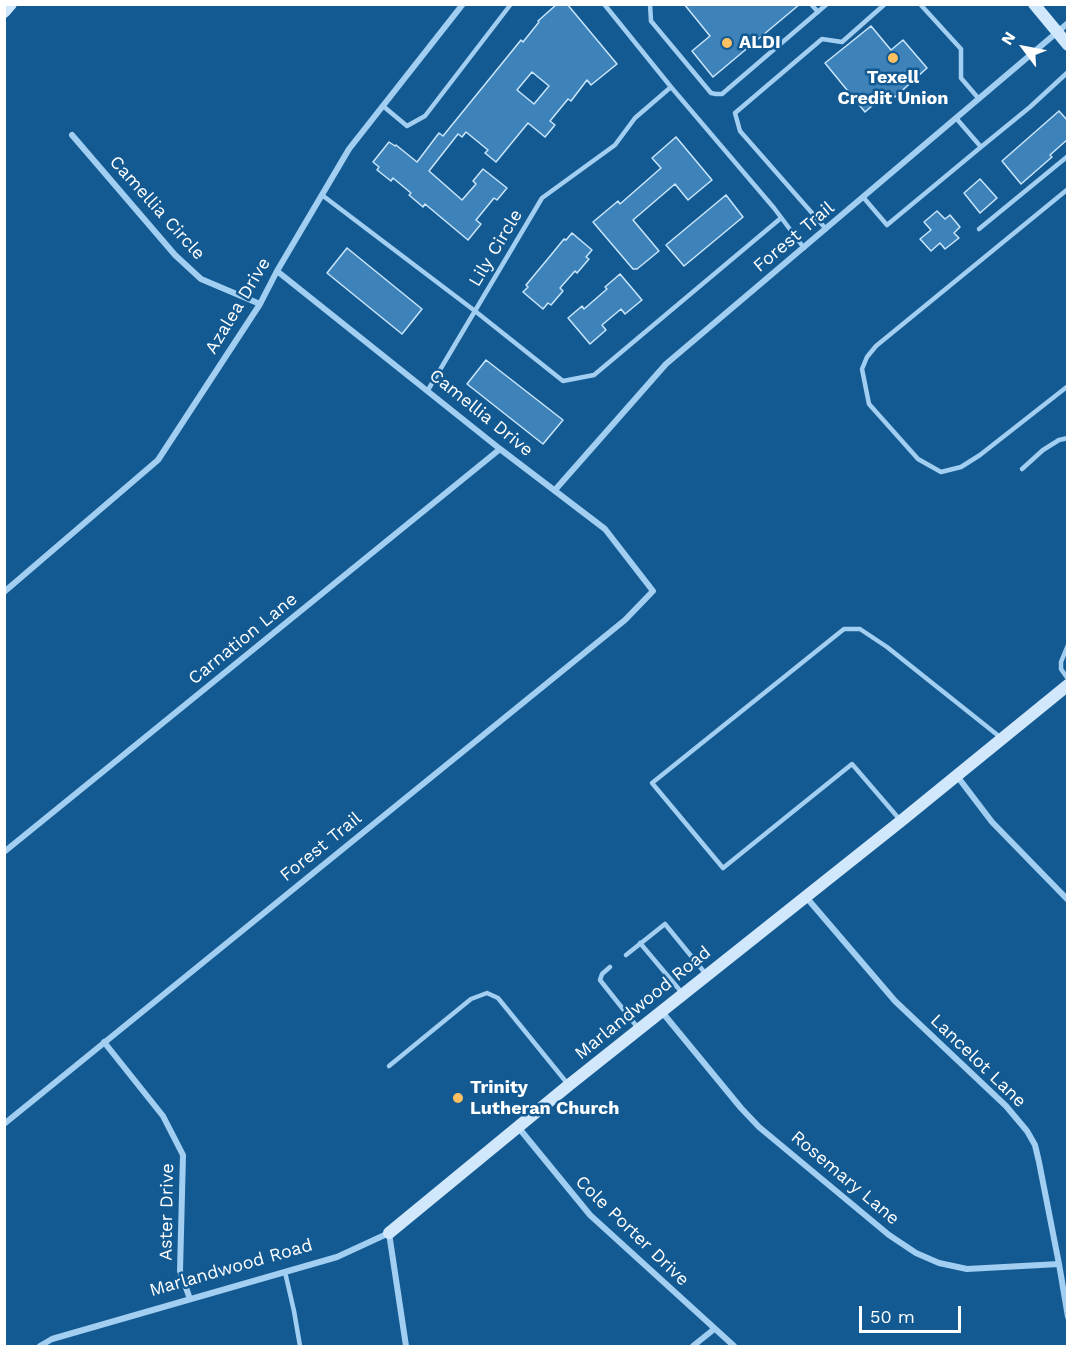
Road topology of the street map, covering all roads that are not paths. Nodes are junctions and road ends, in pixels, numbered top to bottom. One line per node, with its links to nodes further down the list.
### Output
1 (11, 4): 11 (street)
2 (463, 4): 19 (street, Azalea Drive)
3 (512, 4): 19 (lane)
4 (604, 4): 17 (lane)
5 (650, 4): 12 (lane)
6 (811, 4): 12 (lane)
7 (827, 4): 12 (lane)
8 (885, 4): 28 (lane)
9 (920, 4): 18 (lane)
10 (1034, 4): 14 (street)
11 (4, 12)
12 (818, 12)
13 (1068, 23): 14 (street, Forest Trail)
14 (1057, 32): 15 (street); 18 (street, Forest Trail)
15 (1068, 45)
16 (1068, 72): 22 (lane)
17 (671, 87): 27 (lane); 33 (lane, Lily Circle)
18 (979, 99): 20 (street, Forest Trail)
19 (383, 106): 25 (street, Azalea Drive)
20 (956, 118): 22 (lane); 26 (street, Forest Trail)
21 (72, 135): 32 (street, Camellia Circle)
22 (981, 147): 26 (lane)
23 (1068, 156): 29 (lane)
24 (1068, 189): 34 (lane)
25 (322, 195): 31 (street, Azalea Drive); 33 (lane)
26 (863, 197): 28 (street, Forest Trail)
27 (781, 218): 30 (lane); 33 (lane)
28 (826, 229): 30 (street, Forest Trail)
29 (979, 229)
30 (804, 248): 39 (street, Forest Trail)
31 (277, 271): 32 (street, Azalea Drive); 35 (street, Camellia Drive)
32 (260, 304): 41 (street, Azalea Drive)
33 (475, 311): 35 (lane, Lily Circle)
34 (1068, 386)
35 (428, 390): 37 (street, Camellia Drive)
36 (1068, 438): 38 (lane)
37 (501, 449): 39 (street, Camellia Drive); 48 (street, Carnation Lane)
38 (1022, 469)
39 (555, 490): 40 (street, Camellia Drive)
40 (653, 591): 58 (street, Forest Trail)
41 (4, 592)
42 (1068, 645): 43 (lane)
43 (1068, 679)
44 (1068, 685): 45 (street, Marlandwood Road)
45 (1002, 739): 46 (street, Marlandwood Road); 47 (lane)
46 (957, 776): 47 (street, Marlandwood Road); 50 (street)
47 (901, 821): 49 (street, Marlandwood Road)
48 (4, 852)
49 (805, 896): 54 (street, Marlandwood Road); 64 (street, Lancelot Lane)
50 (1068, 900)
51 (640, 944): 52 (lane); 54 (lane); 55 (lane)
52 (626, 955)
53 (610, 967): 57 (lane)
54 (707, 975): 55 (street, Marlandwood Road)
55 (683, 995): 56 (street, Marlandwood Road)
56 (662, 1012): 57 (street, Marlandwood Road); 64 (street, Rosemary Lane)
57 (639, 1029): 60 (street, Marlandwood Road)
58 (104, 1042): 61 (street, Forest Trail); 66 (street, Aster Drive)
59 (389, 1066): 60 (lane)
60 (569, 1085): 62 (street, Marlandwood Road)
61 (4, 1124)
62 (518, 1127): 63 (street, Marlandwood Road); 68 (street, Cole Porter Drive)
63 (389, 1233): 65 (street, Marlandwood Road); 71 (street)
64 (1059, 1264): 67 (street, Lancelot Lane)
65 (285, 1272): 66 (street, Marlandwood Road); 70 (lane)
66 (190, 1299): 69 (street, Marlandwood Road)
67 (1068, 1317)
68 (713, 1330): 72 (street); 73 (street, Cole Porter Drive)
69 (40, 1347)
70 (300, 1347)
71 (406, 1347)
72 (693, 1347)
73 (734, 1347)

